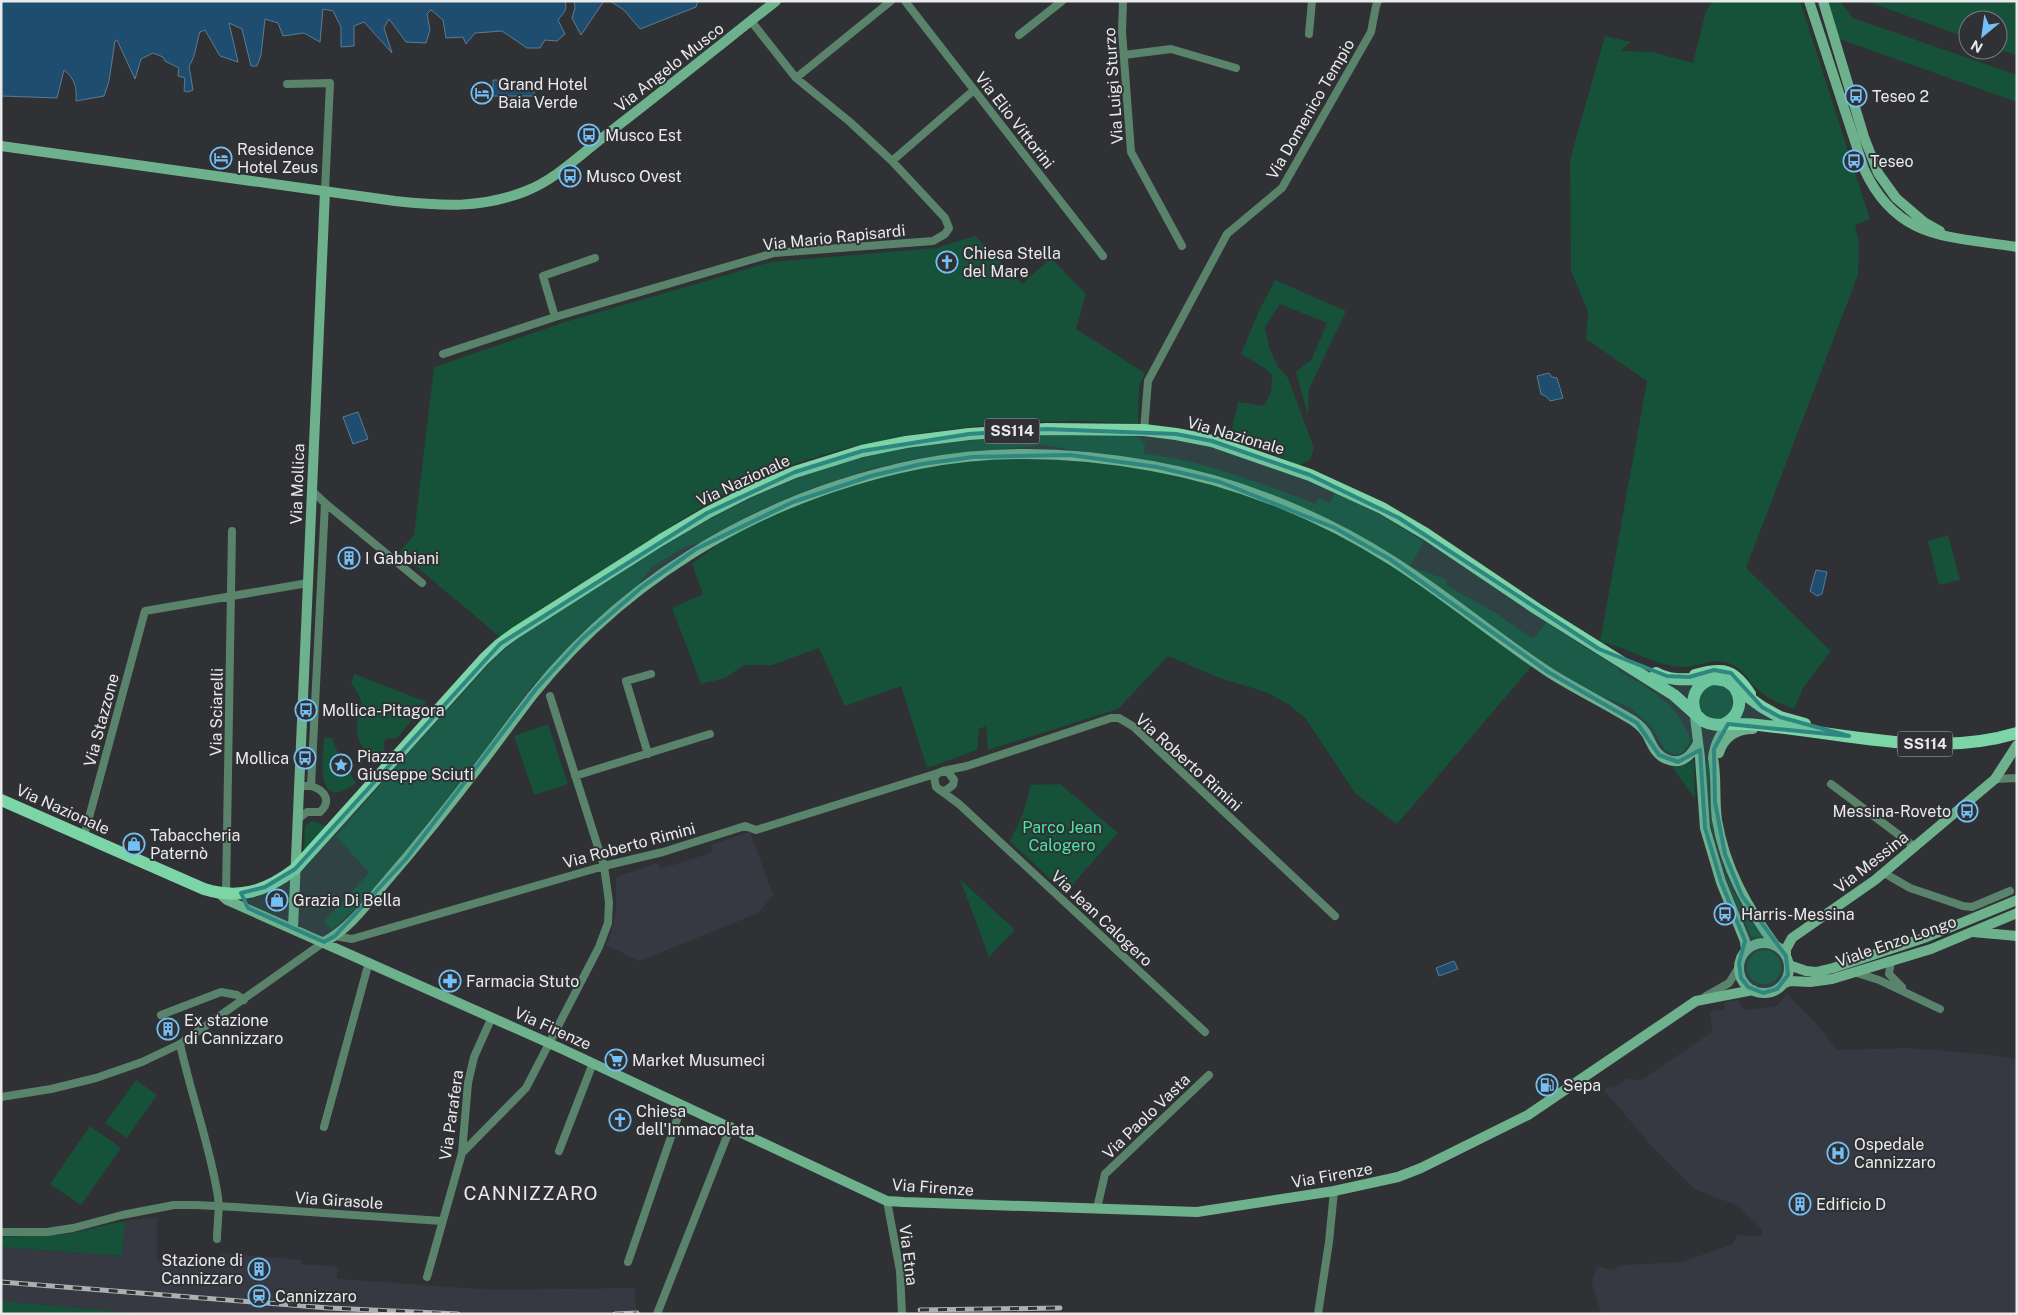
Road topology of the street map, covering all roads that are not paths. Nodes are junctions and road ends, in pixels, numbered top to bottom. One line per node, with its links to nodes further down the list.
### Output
1 (776, 1): 10 (street, Via Angelo Musco)
2 (891, 1): 15 (street)
3 (905, 1): 17 (street, Via Elio Vittorini)
4 (1062, 1): 12 (street)
5 (1123, 1): 13 (street, Via Luigi Sturzo)
6 (1312, 1): 11 (street)
7 (1378, 1): 28 (street, Via Domenico Tempio)
8 (1809, 1): 21 (street)
9 (1823, 1): 21 (street)
10 (751, 21): 15 (street, Via Mario Rapisardi); 20 (street, Via Angelo Musco)
11 (1309, 34)
12 (1018, 35)
13 (1124, 55): 14 (street); 22 (street, Via Luigi Sturzo)
14 (1236, 68)
15 (796, 78): 19 (street, Via Mario Rapisardi)
16 (287, 84): 20 (street, Via Mollica)
17 (974, 90): 19 (street); 24 (street, Via Elio Vittorini)
18 (1, 146): 20 (street, Via Angelo Musco)
19 (892, 161): 26 (street, Via Mario Rapisardi)
20 (325, 191): 29 (street, Via Mollica)
21 (1948, 236): 23 (street)
22 (1182, 246)
23 (2017, 247)
24 (1103, 256)
25 (595, 258): 26 (street)
26 (555, 317): 27 (street, Via Mario Rapisardi)
27 (443, 354)
28 (1144, 430): 35 (main road, Via Nazionale / SS114); 69 (main road, Via Nazionale / SS114)
29 (312, 491): 30 (street); 32 (street, Via Mollica)
30 (325, 502): 33 (street); 61 (street)
31 (232, 531): 34 (street, Via Sciarelli)
32 (308, 583): 34 (street); 60 (street, Via Mollica)
33 (422, 583)
34 (232, 595): 66 (street, Via Stazzone); 73 (street, Via Sciarelli)
35 (1599, 649): 37 (main road); 42 (main road)
36 (651, 674): 50 (street)
37 (1656, 674): 38 (main road); 41 (main road)
38 (1712, 679): 39 (main road); 42 (main road)
39 (1732, 686): 41 (main road); 43 (main road)
40 (550, 696): 54 (street)
41 (1762, 707): 47 (main road)
42 (1696, 716): 43 (main road); 48 (street)
43 (1728, 722): 44 (main road); 52 (street)
44 (1788, 728): 47 (main road); 52 (street)
45 (2017, 733): 47 (main road, SS114)
46 (710, 734): 50 (street)
47 (1849, 736)
48 (1698, 743): 80 (street); 86 (street)
49 (2017, 745): 56 (street, Via Messina)
50 (648, 754): 54 (street)
51 (967, 766): 53 (street, Via Roberto Rimini); 58 (street); 77 (street, Via Roberto Rimini)
52 (1715, 769): 84 (street)
53 (940, 772): 57 (street, Via Roberto Rimini); 58 (street); 62 (street)
54 (575, 776): 68 (street)
55 (2017, 778): 56 (street)
56 (1994, 779): 67 (street, Via Messina)
57 (911, 782): 62 (street); 68 (street, Via Roberto Rimini)
58 (953, 783): 62 (street); 64 (street)
59 (1831, 784): 67 (street)
60 (300, 786): 61 (street); 65 (street, Via Mollica)
61 (311, 786): 65 (street)
62 (938, 789): 64 (street, Via Jean Calogero)
63 (1, 800): 66 (main road, Via Nazionale)
64 (959, 804): 100 (street, Via Jean Calogero)
65 (297, 820): 69 (street, Via Mollica)
66 (84, 836): 73 (main road, Via Nazionale)
67 (1915, 847): 70 (street, Via Messina)
68 (604, 866): 82 (street, Via Roberto Rimini); 101 (street)
69 (295, 869): 72 (main road, Via Nazionale); 78 (street, Via Mollica)
70 (1884, 873): 71 (street); 87 (street, Via Messina)
71 (2010, 891)
72 (241, 893): 73 (main road, Via Nazionale); 75 (street)
73 (222, 894): 75 (street, Via Firenze)
74 (2017, 900): 87 (street, Viale Enzo Longo)
75 (248, 908): 78 (street, Via Firenze)
76 (2017, 913): 79 (street, Viale Enzo Longo)
77 (1335, 916)
78 (293, 928): 83 (street, Via Firenze)
79 (1970, 932): 81 (street); 88 (street, Viale Enzo Longo)
80 (335, 936): 82 (street); 83 (street)
81 (2017, 936)
82 (352, 939): 85 (street)
83 (324, 942): 85 (street, Via Firenze); 95 (street)
84 (1775, 945): 86 (street); 87 (street)
85 (342, 950): 89 (street, Via Firenze)
86 (1746, 950): 90 (street)
87 (1788, 960): 92 (street)
88 (1891, 961): 91 (street, Viale Enzo Longo); 94 (street)
89 (369, 962): 99 (street, Via Firenze); 108 (street)
90 (1739, 967): 93 (street); 96 (street)
91 (1854, 972): 92 (street, Viale Enzo Longo); 94 (street)
92 (1783, 984): 93 (street)
93 (1753, 990): 96 (street)
94 (1909, 993): 97 (street)
95 (244, 1000): 98 (street); 102 (street)
96 (1696, 1001): 111 (street, Via Firenze)
97 (1940, 1009)
98 (161, 1015)
99 (492, 1017): 101 (street, Via Firenze); 110 (street, Via Parafera)
100 (1205, 1032)
101 (550, 1043): 103 (street, Via Firenze); 110 (street)
102 (180, 1044): 105 (street); 116 (street)
103 (593, 1063): 106 (street, Via Firenze); 109 (street)
104 (1209, 1075): 113 (street, Via Paolo Vasta)
105 (1, 1098)
106 (682, 1105): 107 (street, Via Firenze); 117 (street)
107 (731, 1126): 112 (street, Via Firenze); 119 (street)
108 (324, 1127)
109 (559, 1151)
110 (462, 1153): 114 (street, Via Parafera)
111 (1334, 1191): 113 (street, Via Firenze); 121 (street)
112 (887, 1200): 113 (street, Via Firenze); 120 (street, Via Etna)
113 (1097, 1208)
114 (442, 1221): 115 (street, Via Girasole, bridge); 118 (street, Via Parafera)
115 (1, 1232)
116 (217, 1239)
117 (628, 1262)
118 (427, 1277)
119 (657, 1314)
120 (902, 1314)
121 (1318, 1314)

